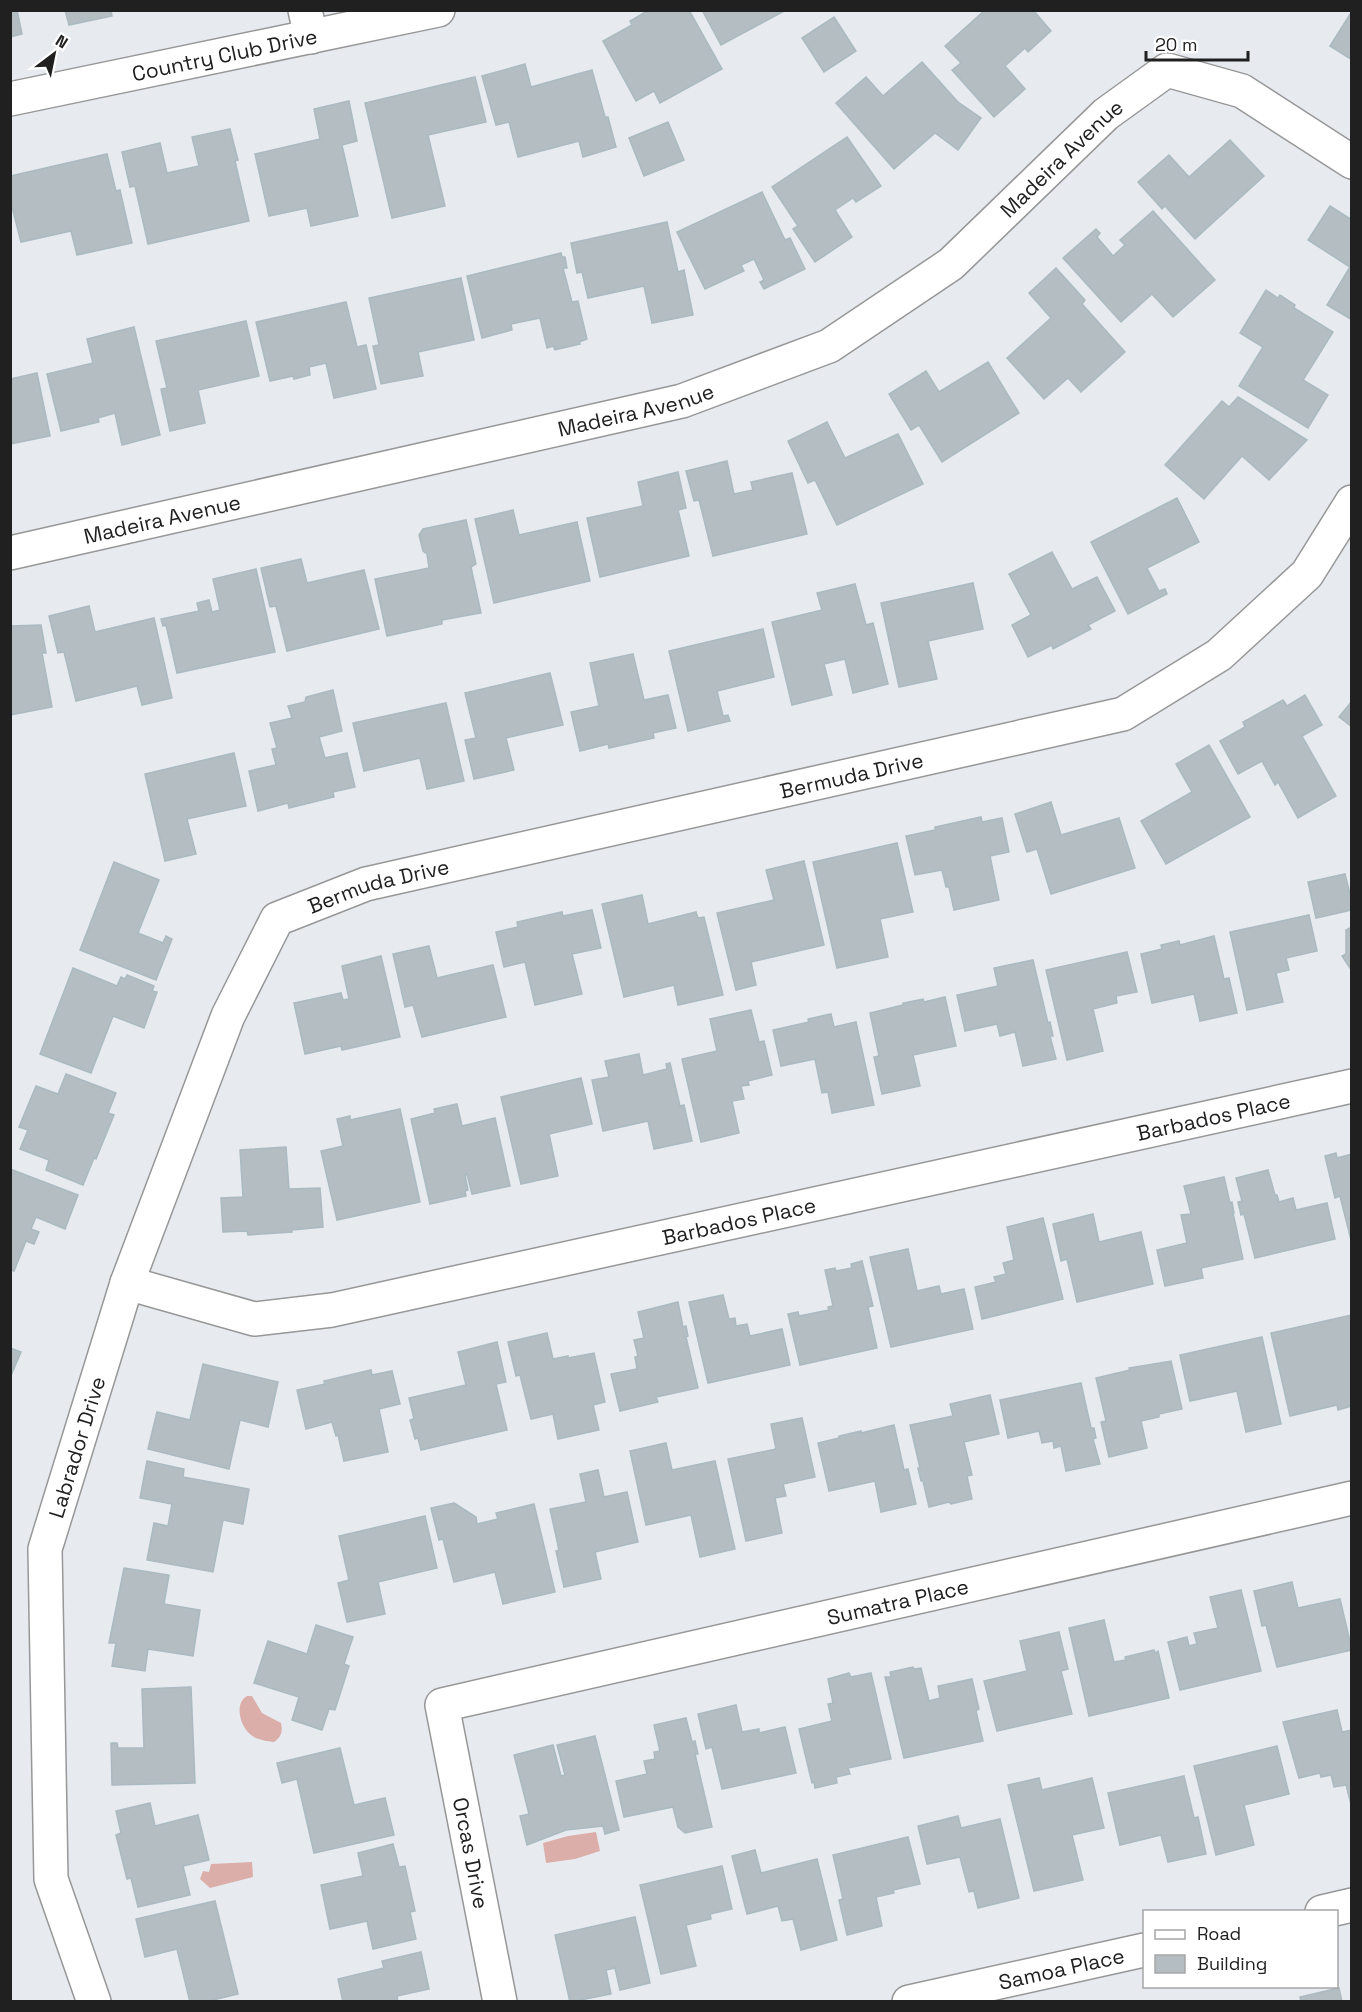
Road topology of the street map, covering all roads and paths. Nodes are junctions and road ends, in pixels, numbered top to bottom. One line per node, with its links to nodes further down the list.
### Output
1 (438, 10): 2 (street, Country Club Drive)
2 (308, 24): 3 (street, Country Club Drive)
3 (10, 99)
4 (1352, 162): 6 (street, Madeira Avenue)
5 (1352, 502): 7 (street, Bermuda Drive)
6 (10, 553)
7 (277, 919): 9 (street, Labrador Drive)
8 (1352, 1086): 9 (street, Barbados Place)
9 (127, 1283): 15 (street, Labrador Drive)
10 (1352, 1498): 11 (street, Sumatra Place)
11 (442, 1704): 16 (street, Orcas Drive)
12 (1352, 1905): 13 (street)
13 (1327, 1910)
14 (1143, 1950): 17 (street, Samoa Place)
15 (94, 2001)
16 (500, 2001)
17 (909, 2001)

